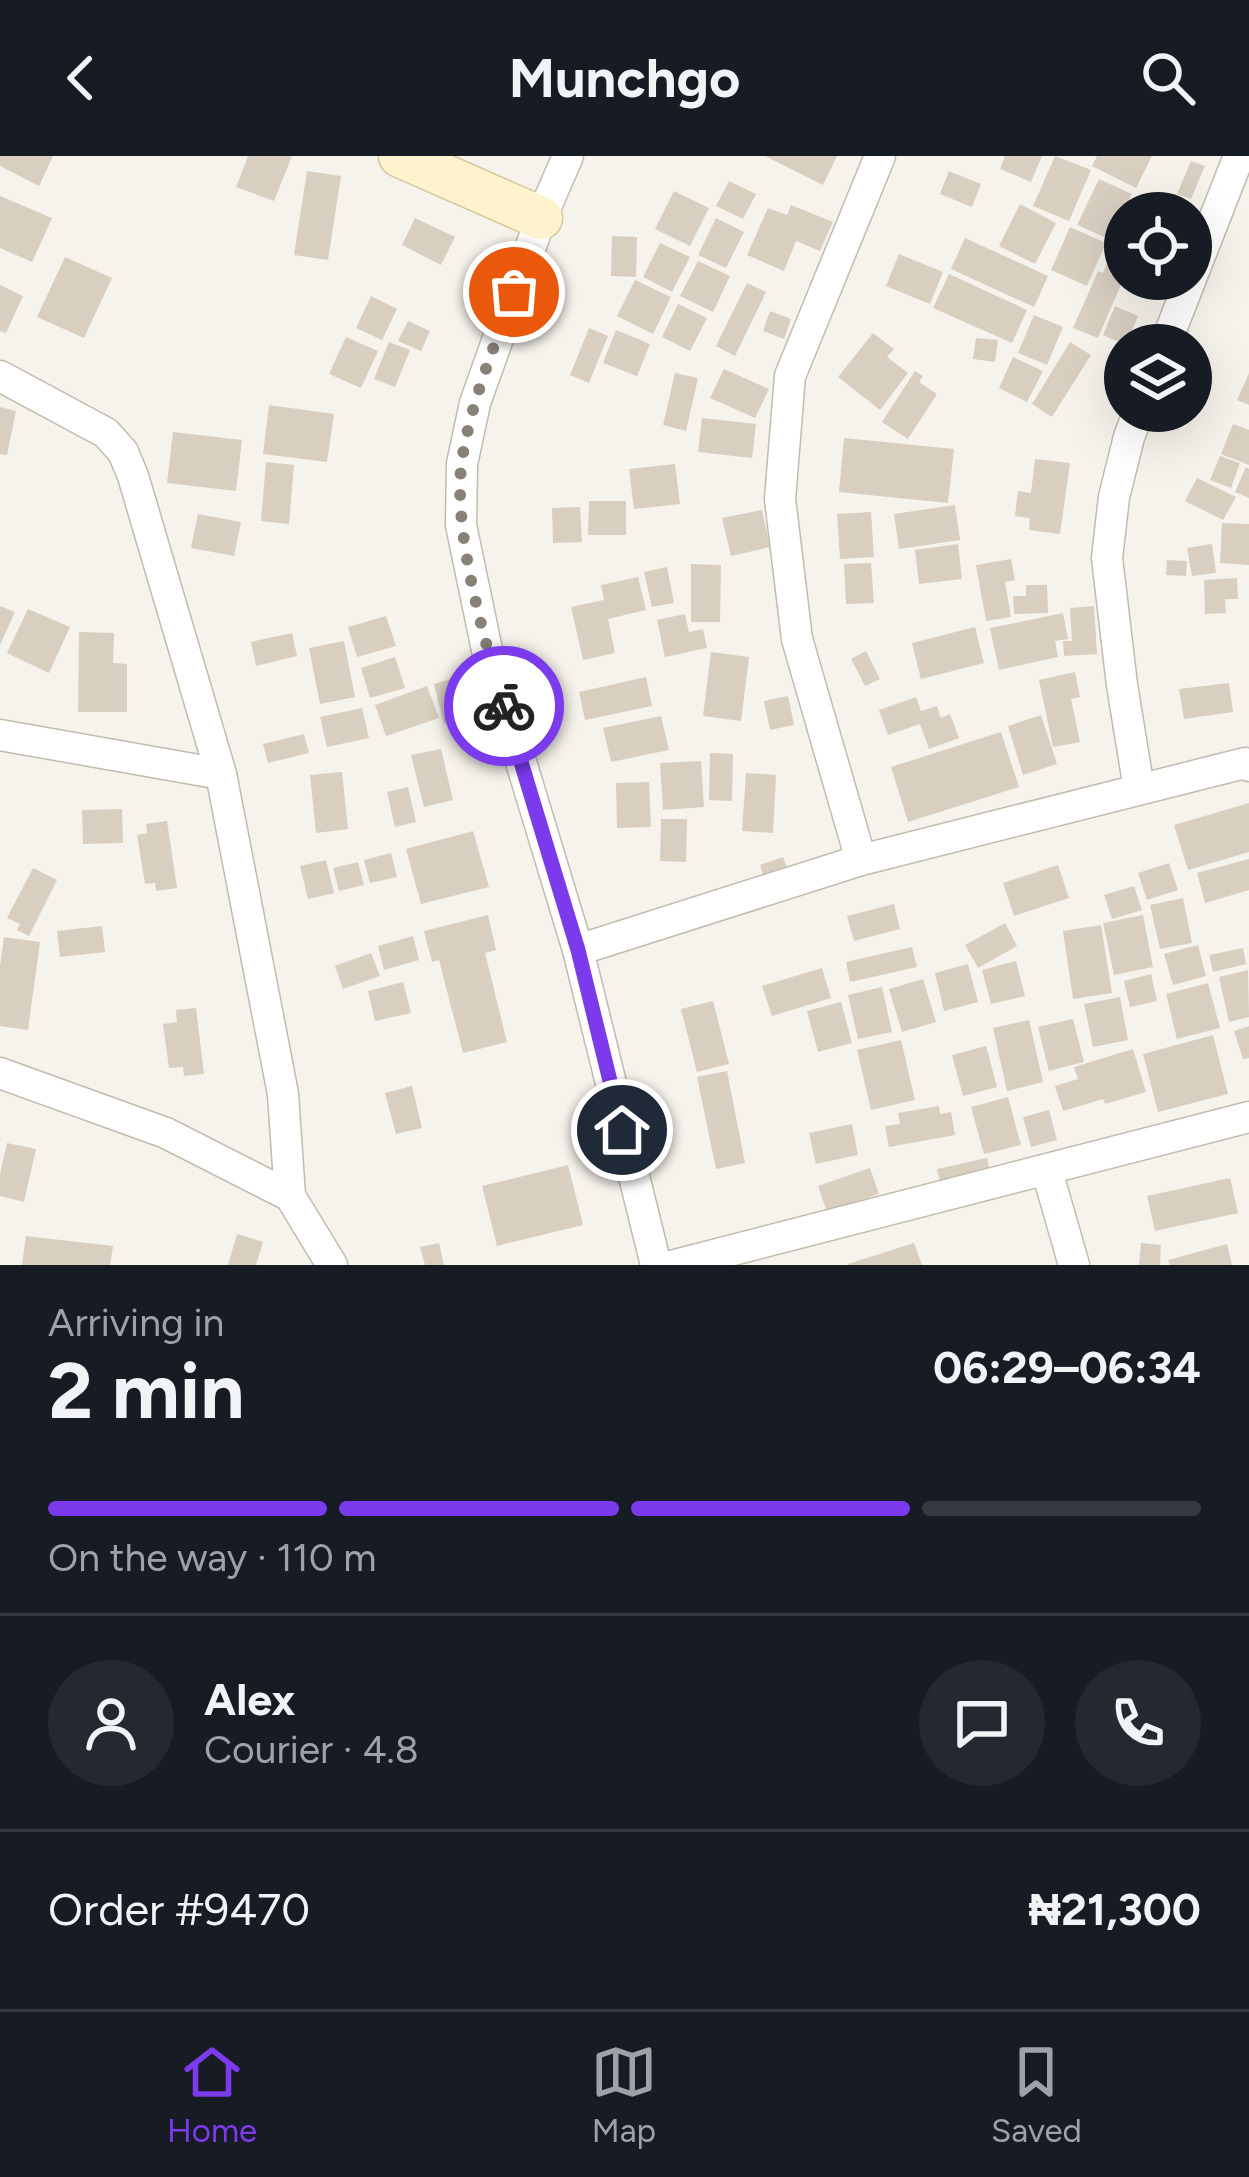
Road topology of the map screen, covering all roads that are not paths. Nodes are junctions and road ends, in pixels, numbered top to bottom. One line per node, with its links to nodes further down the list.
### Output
1 (400, 156): 5 (street)
2 (568, 156): 5 (street)
3 (880, 156): 13 (street)
4 (1239, 156): 6 (street)
5 (541, 218): 14 (street)
6 (1173, 324)
7 (0, 376): 11 (street)
8 (1131, 432): 12 (street)
9 (0, 735): 11 (street)
10 (1249, 766): 12 (street)
11 (221, 774): 18 (street)
12 (1139, 789): 13 (street)
13 (861, 860): 14 (street)
14 (578, 950): 20 (street)
15 (0, 1073): 18 (street)
16 (1249, 1117): 17 (street)
17 (1047, 1171): 21 (street); 22 (street)
18 (290, 1196): 19 (street)
19 (332, 1265)
20 (656, 1265)
21 (675, 1265)
22 (1074, 1265)

